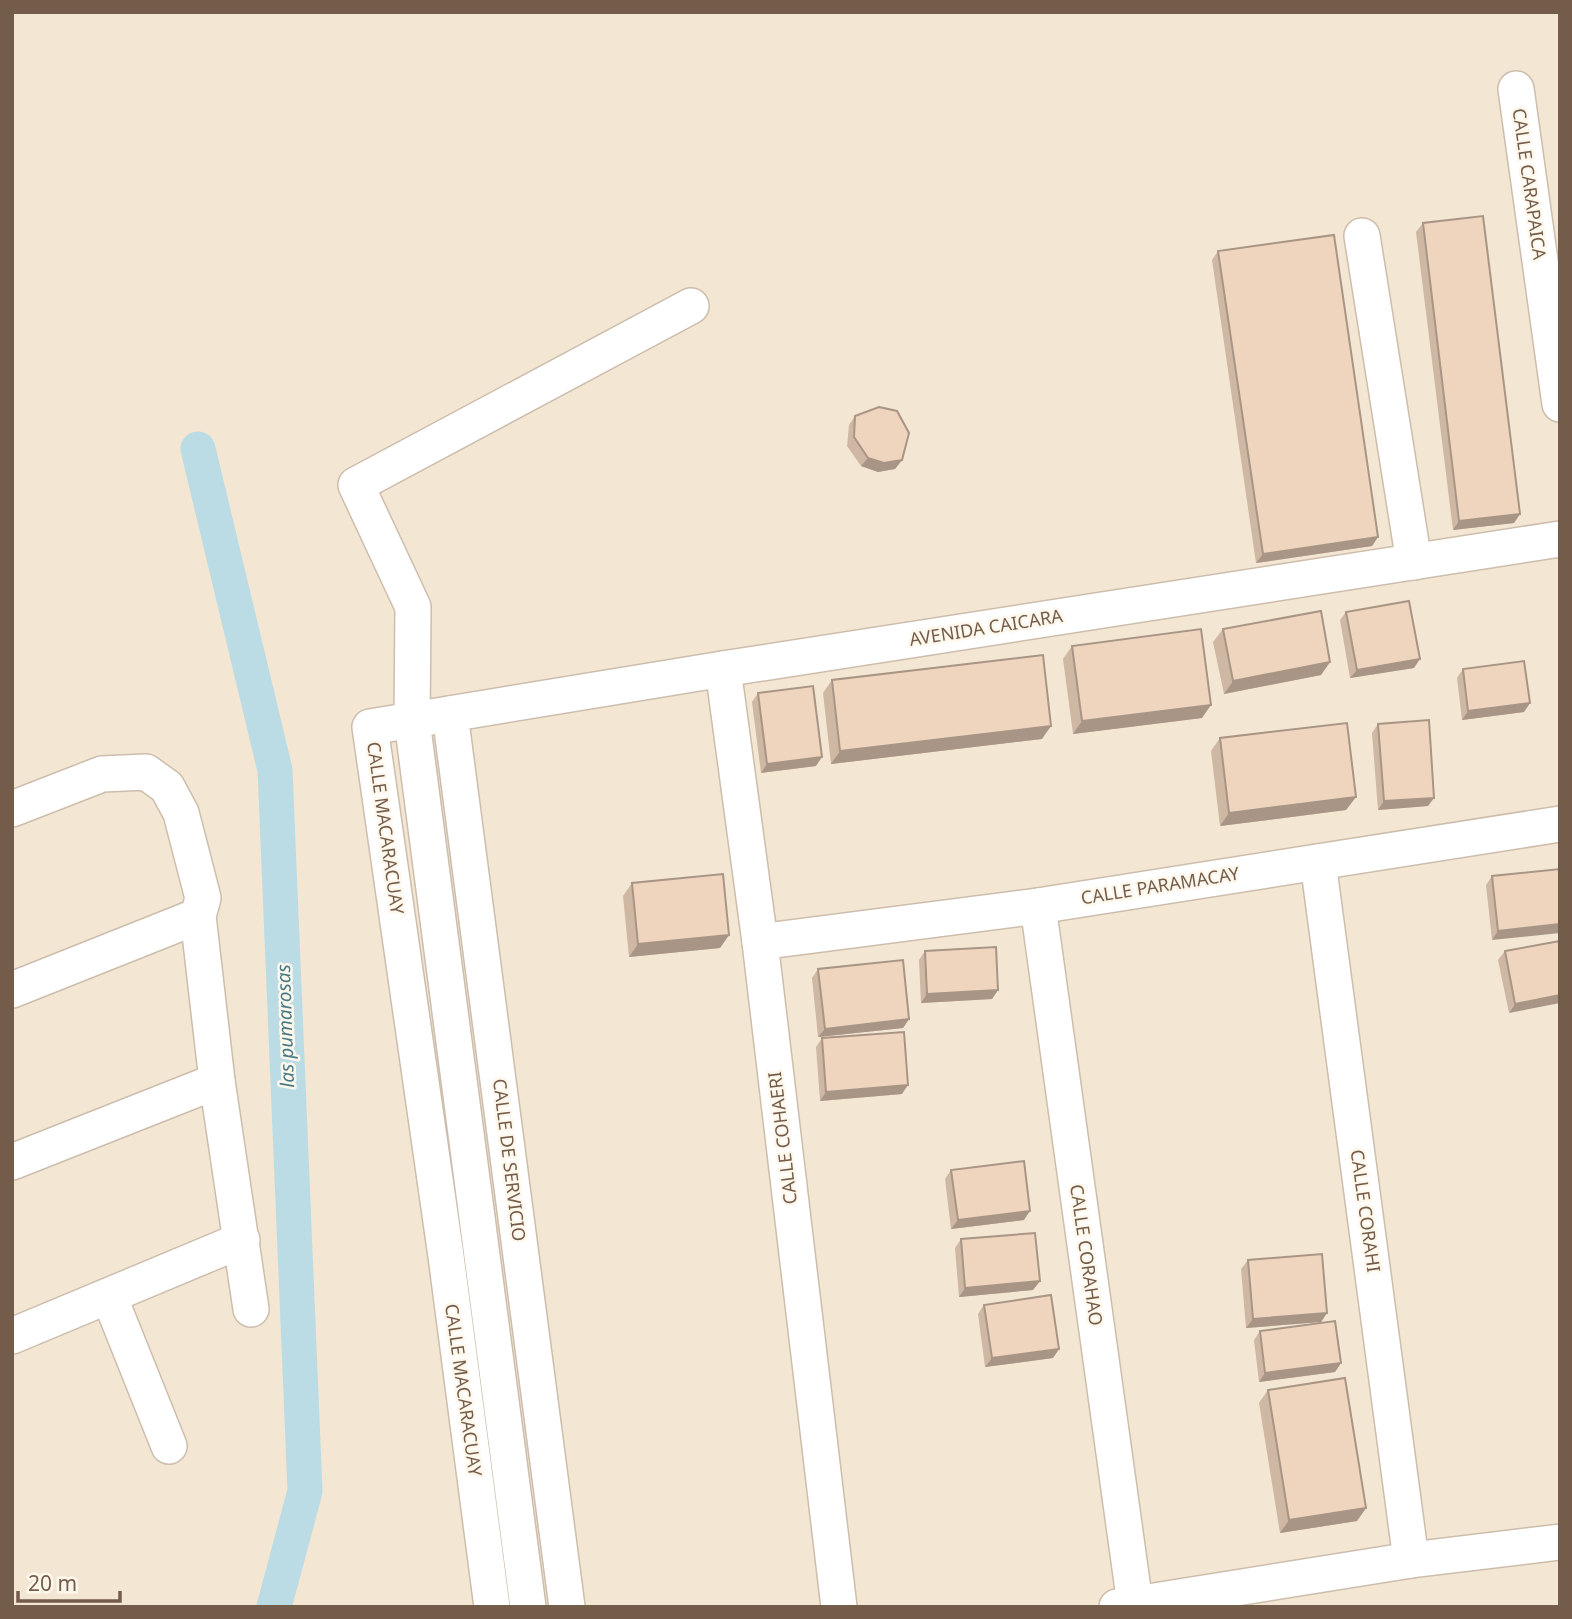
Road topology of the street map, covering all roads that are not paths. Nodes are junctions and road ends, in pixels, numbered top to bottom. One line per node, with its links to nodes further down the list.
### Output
1 (1516, 89): 4 (street, CALLE CARAPAICA)
2 (1362, 236): 6 (street)
3 (691, 306): 9 (street)
4 (1560, 404)
5 (1560, 539): 6 (street, AVENIDA CAICARA)
6 (1414, 562): 7 (street, AVENIDA CAICARA)
7 (723, 669): 8 (street, AVENIDA CAICARA); 15 (street, CALLE COHAERI)
8 (450, 714): 9 (street, AVENIDA CAICARA); 29 (street, CALLE DE SERVICIO)
9 (412, 721): 27 (street, CALLE MACARACUAY); 28 (street, CALLE MACARACUAY)
10 (12, 809): 14 (street)
11 (1560, 824): 12 (street, CALLE PARAMACAY)
12 (1318, 862): 13 (street, CALLE PARAMACAY); 25 (street, CALLE CORAHI)
13 (1038, 906): 15 (street, CALLE PARAMACAY); 26 (street, CALLE CORAHAO)
14 (198, 916): 16 (street); 17 (street)
15 (760, 942): 30 (street, CALLE COHAERI)
16 (12, 990)
17 (217, 1081): 18 (street); 19 (street)
18 (12, 1163)
19 (242, 1240): 20 (street); 21 (street)
20 (109, 1296): 22 (street); 23 (street)
21 (251, 1309)
22 (12, 1336)
23 (169, 1446)
24 (1560, 1542): 25 (street)
25 (1411, 1560): 26 (street)
26 (1126, 1606)
27 (492, 1607)
28 (527, 1607)
29 (568, 1607)
30 (839, 1607)

